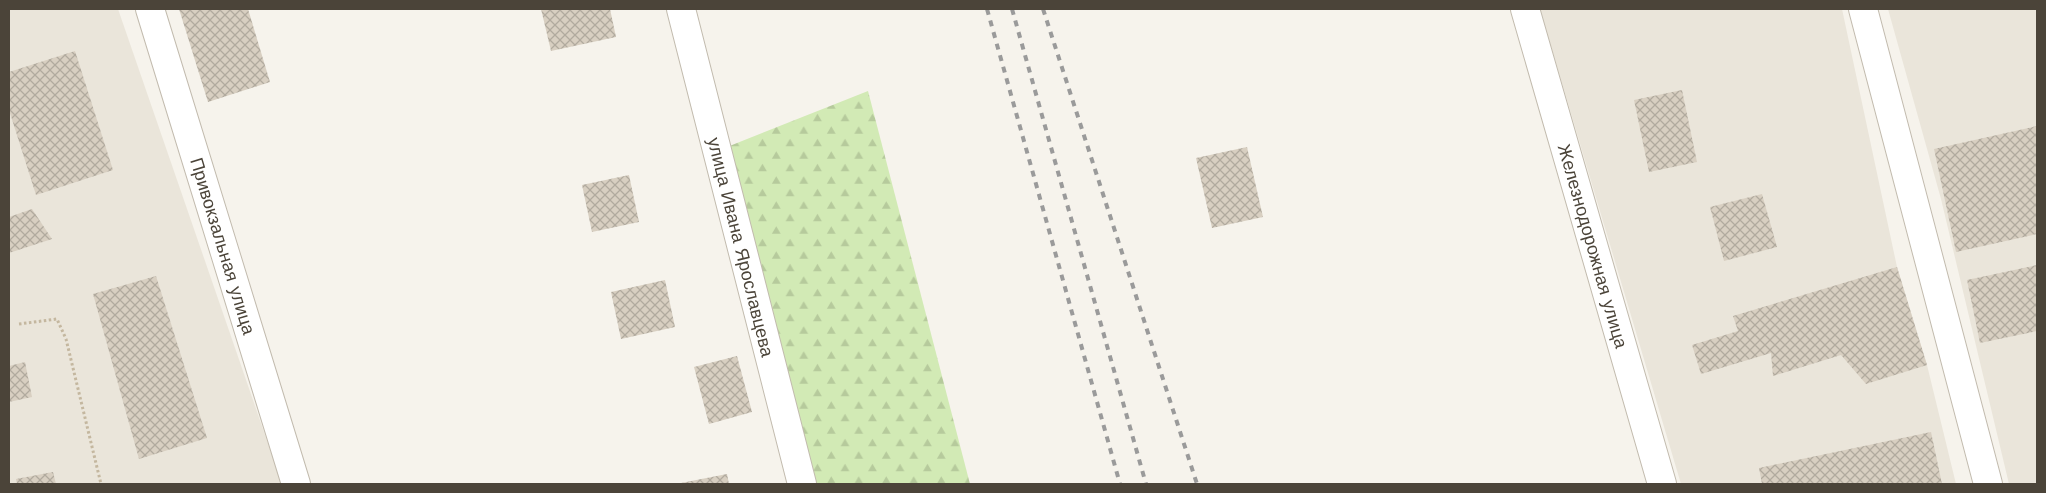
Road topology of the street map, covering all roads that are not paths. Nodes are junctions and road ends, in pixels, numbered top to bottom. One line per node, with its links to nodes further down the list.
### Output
1 (150, 9): 5 (street, Привокзальная улица)
2 (681, 9): 6 (street, улица Ивана Ярославцева)
3 (1525, 9): 7 (street, Железнодорожная улица)
4 (1863, 9): 8 (street)
5 (296, 484)
6 (802, 484)
7 (1662, 484)
8 (1988, 484)

